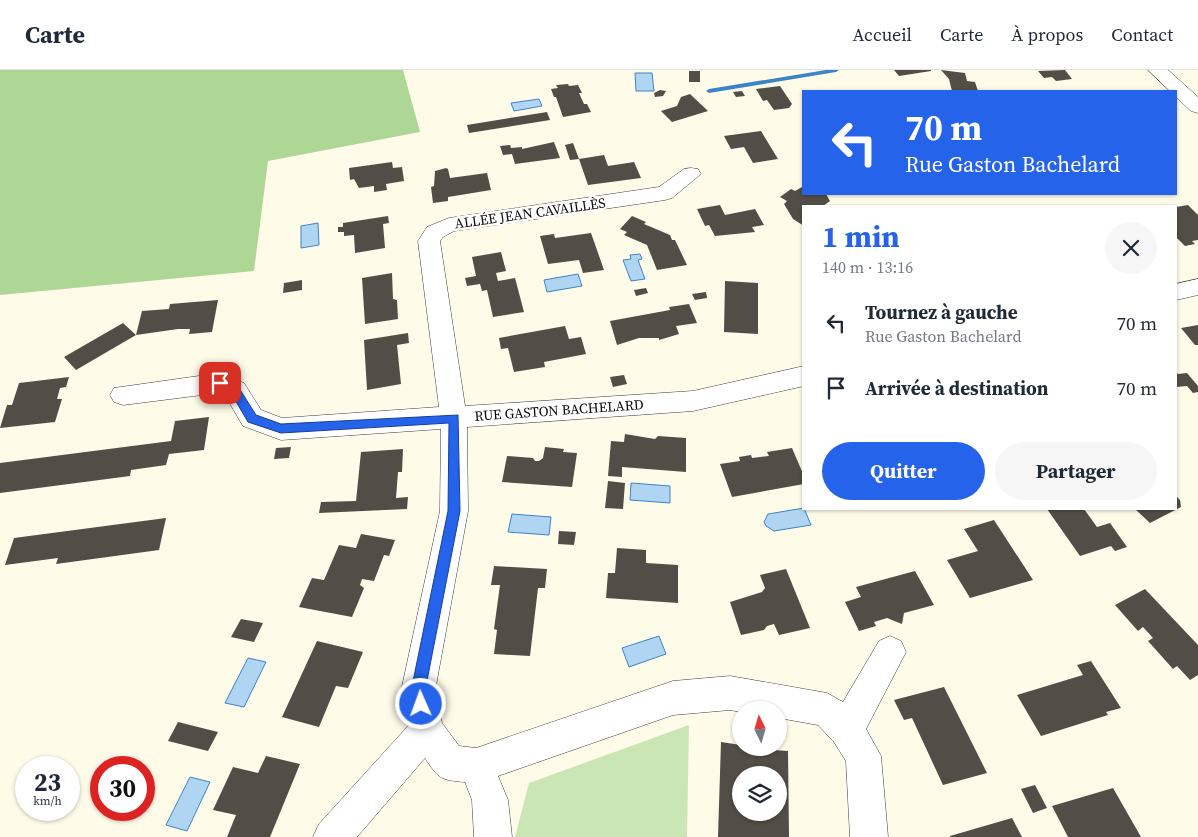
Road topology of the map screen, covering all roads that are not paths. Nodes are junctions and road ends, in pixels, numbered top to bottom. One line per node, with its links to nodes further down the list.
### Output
1 (1157, 70): 2 (street)
2 (1196, 103)
3 (691, 174): 8 (street, ALLÉE JEAN CAVAILLÈS)
4 (1198, 287): 5 (street)
5 (1177, 292)
6 (802, 376): 8 (street, RUE GASTON BACHELARD)
7 (123, 395): 8 (street, RUE GASTON BACHELARD)
8 (454, 418): 10 (street, ALLÉE JEAN CAVAILLÈS)
9 (890, 652): 11 (street)
10 (426, 730): 12 (street); 13 (street)
11 (846, 730): 12 (street); 15 (street)
12 (476, 766): 14 (street)
13 (332, 837)
14 (493, 837)
15 (869, 837)

